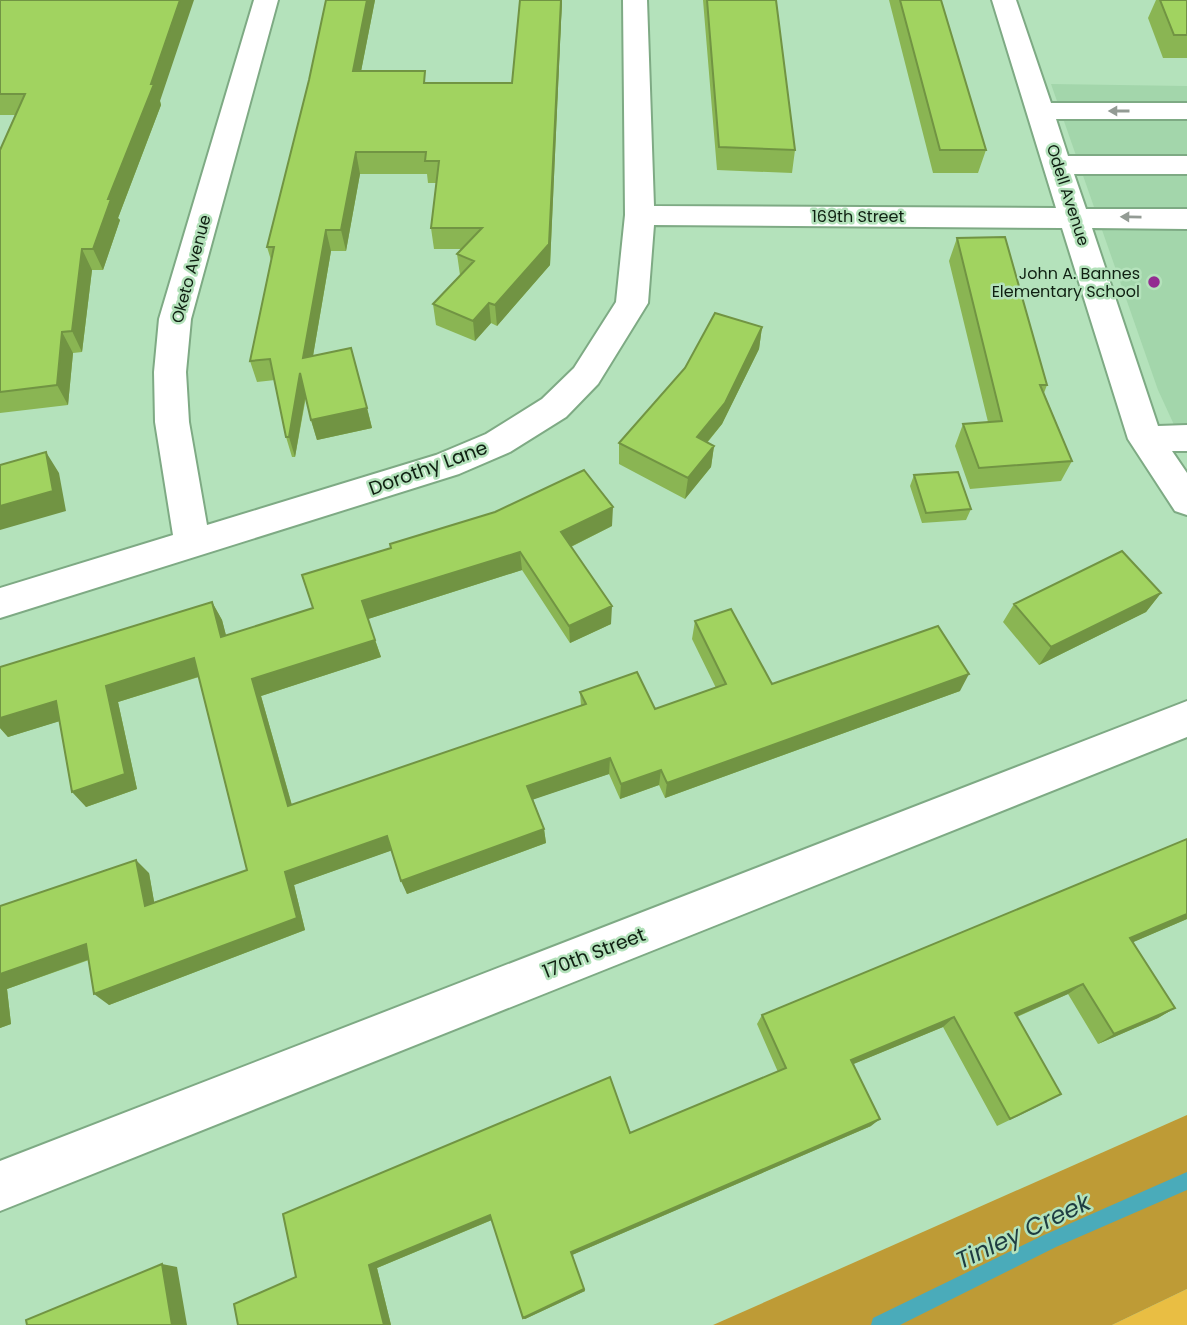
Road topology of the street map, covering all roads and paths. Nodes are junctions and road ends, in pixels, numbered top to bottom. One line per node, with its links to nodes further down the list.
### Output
1 (266, 0): 14 (street, Oketo Avenue)
2 (635, 0): 8 (street, Dorothy Lane)
3 (1004, 0): 4 (street, Odell Avenue)
4 (1041, 111): 5 (street, one-way to 4); 6 (street, Odell Avenue)
5 (1187, 111)
6 (1059, 165): 7 (street); 9 (street, Odell Avenue)
7 (1187, 165)
8 (640, 215): 9 (street, 169th Street); 14 (street, Dorothy Lane)
9 (1076, 216): 10 (street, 169th Street, one-way to 9); 12 (street, Odell Avenue)
10 (1187, 219)
11 (1187, 438): 12 (street)
12 (1145, 439): 13 (street, Odell Avenue)
13 (1187, 501)
14 (193, 545): 15 (street, Dorothy Lane)
15 (0, 603)
16 (1187, 719): 17 (street, 170th Street)
17 (0, 1186)

